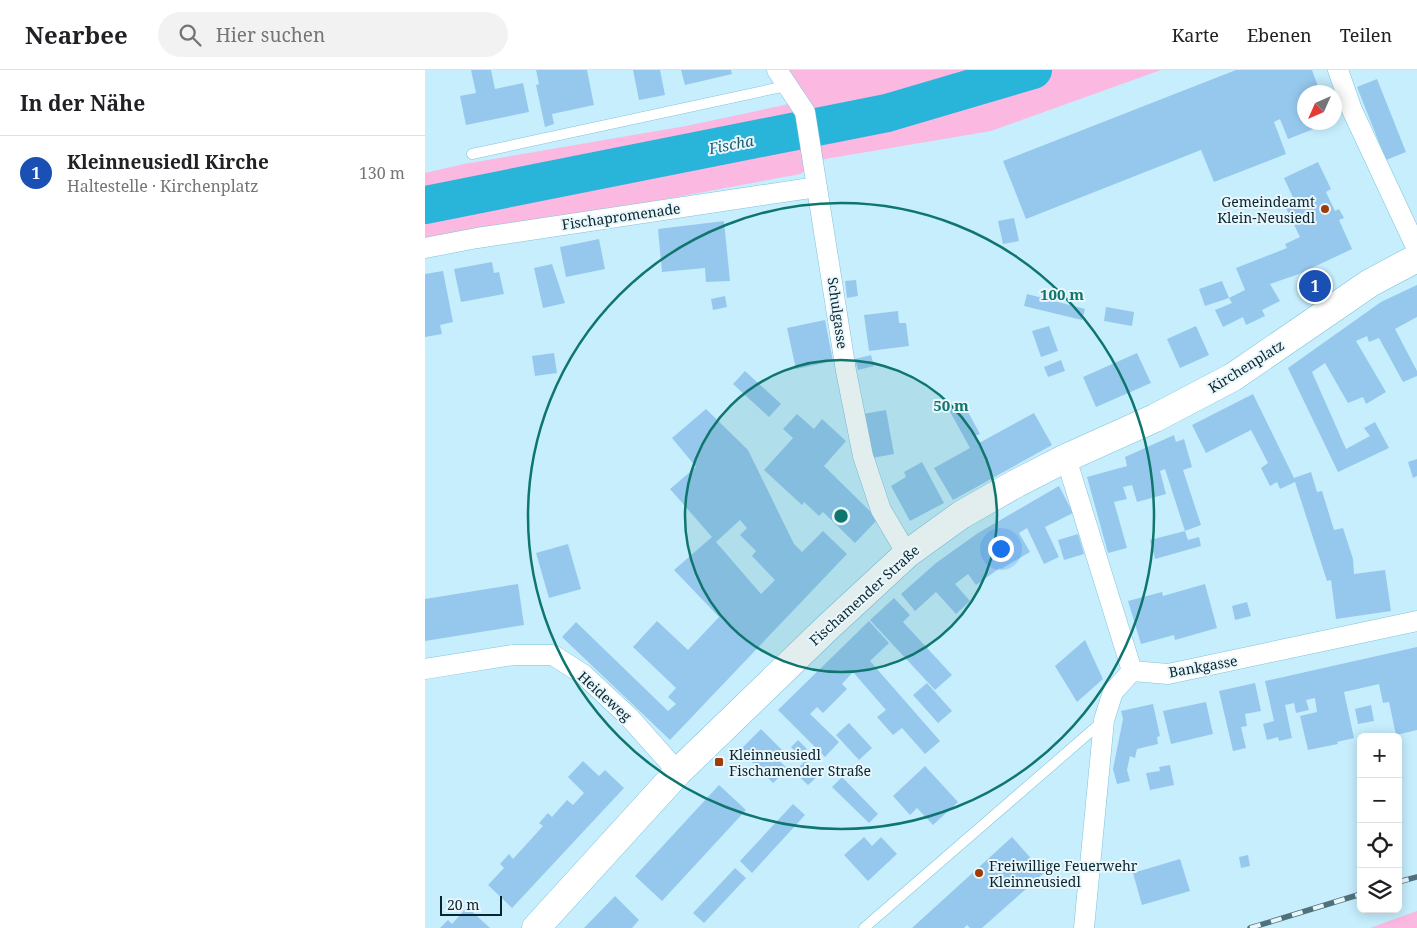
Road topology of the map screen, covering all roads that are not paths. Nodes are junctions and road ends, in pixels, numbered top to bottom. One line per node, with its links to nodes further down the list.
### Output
1 (1338, 70): 6 (street)
2 (782, 78): 3 (lane); 4 (street, Schulgasse)
3 (472, 154)
4 (817, 188): 5 (street, Fischapromenade); 9 (street, Schulgasse)
5 (425, 248)
6 (1417, 250)
7 (1417, 258): 8 (main road, Kirchenplatz)
8 (1066, 458): 9 (main road, Fischamender Straße); 12 (street)
9 (907, 554): 14 (main road, Fischamender Straße)
10 (1417, 621): 12 (street, Bankgasse)
11 (425, 669): 14 (street, Heideweg)
12 (1132, 670): 13 (street)
13 (1104, 720): 16 (lane); 17 (street)
14 (678, 772): 15 (main road, Fischamender Straße)
15 (536, 928)
16 (864, 928)
17 (1084, 928)

